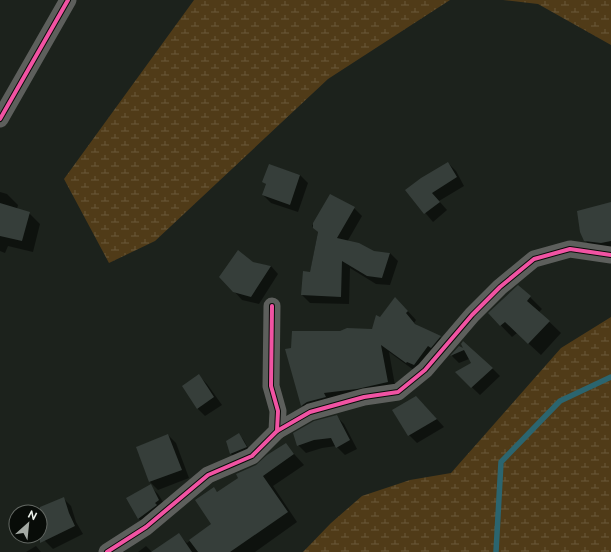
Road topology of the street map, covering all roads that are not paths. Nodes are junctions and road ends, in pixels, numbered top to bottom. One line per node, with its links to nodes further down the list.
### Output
1 (68, 0): 2 (street)
2 (0, 119)
3 (611, 255): 5 (street)
4 (272, 306): 5 (street)
5 (277, 431): 6 (street)
6 (107, 552)

